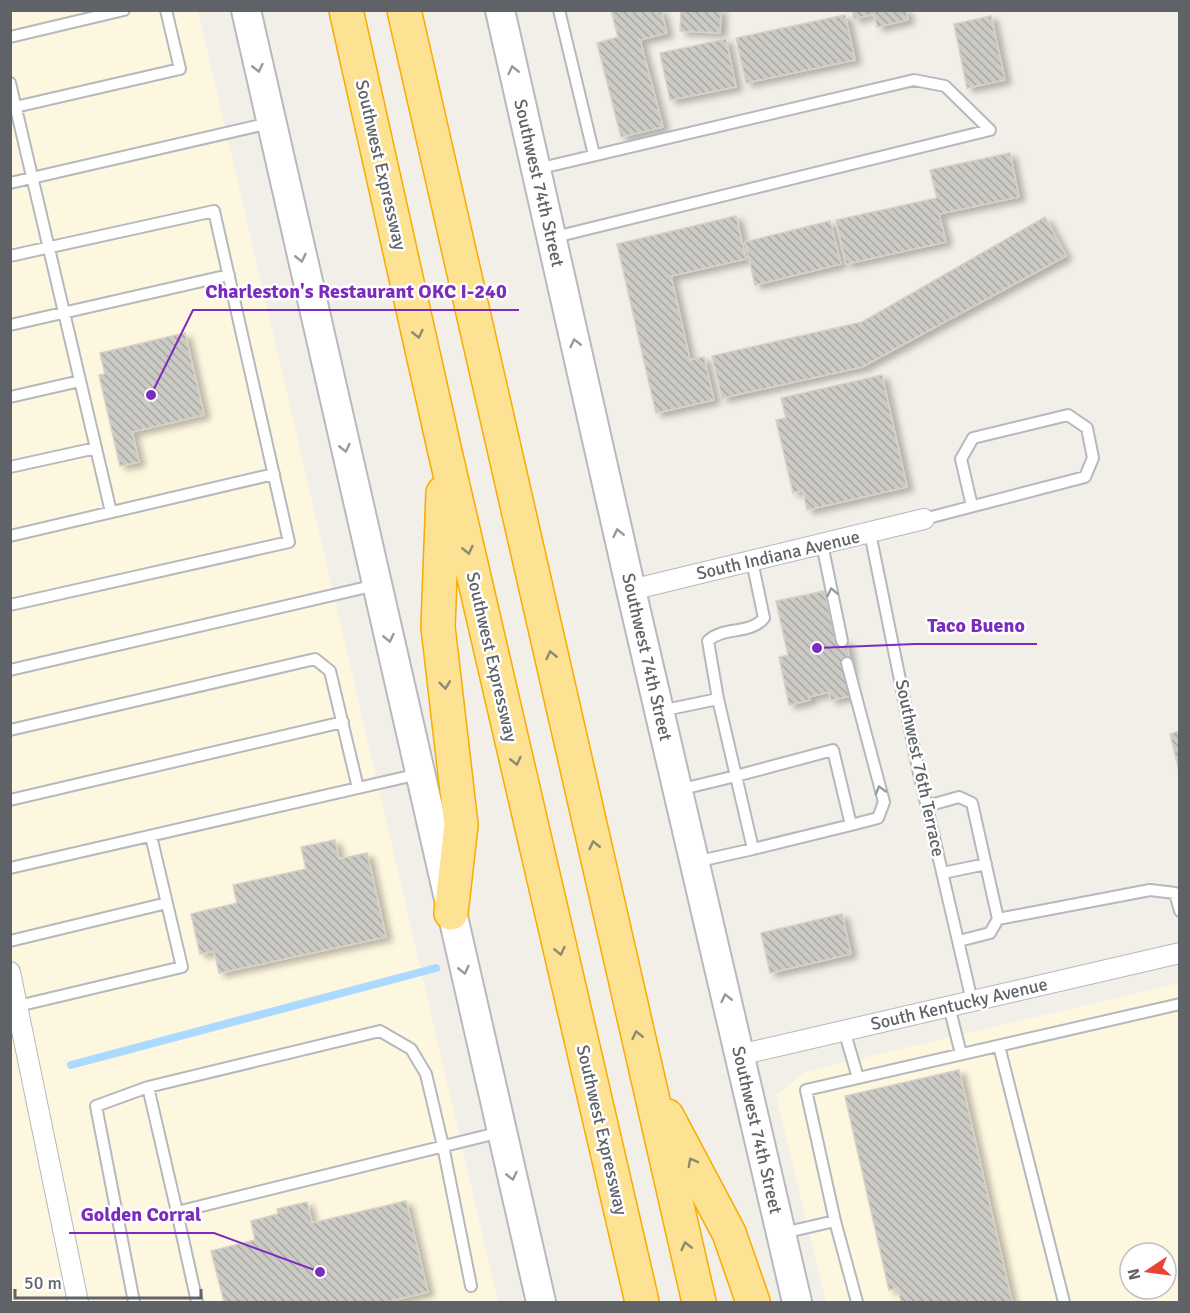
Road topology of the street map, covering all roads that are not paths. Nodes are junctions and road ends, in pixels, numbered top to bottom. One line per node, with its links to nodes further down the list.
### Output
1 (124, 10): 8 (lane)
2 (166, 10): 10 (lane)
3 (246, 10): 11 (main road, one-way to 11)
4 (346, 10): 25 (highway, Southwest Expressway, one-way to 25)
5 (404, 10): 76 (highway, one-way to 5)
6 (500, 10): 13 (main road, Southwest 74th Street, one-way to 6)
7 (559, 10): 12 (lane)
8 (10, 37)
9 (10, 83): 10 (lane)
10 (13, 108): 14 (lane)
11 (270, 123): 14 (lane); 35 (main road, one-way to 35)
12 (594, 155): 13 (lane); 16 (lane)
13 (536, 169): 16 (main road, Southwest 74th Street)
14 (33, 177): 15 (lane); 17 (lane)
15 (10, 183)
16 (551, 238): 36 (main road, Southwest 74th Street, one-way to 16)
17 (49, 247): 18 (lane); 19 (lane); 20 (lane)
18 (10, 256)
19 (229, 276): 20 (lane); 27 (lane)
20 (64, 313): 21 (lane); 22 (lane)
21 (10, 325)
22 (80, 381): 23 (lane); 24 (lane)
23 (10, 397)
24 (96, 447): 26 (lane); 29 (lane)
25 (445, 452): 61 (highway, one-way to 61); 89 (highway, Southwest Expressway, one-way to 89)
26 (10, 467)
27 (274, 474): 29 (lane); 37 (lane)
28 (972, 506): 28 (lane); 30 (lane)
29 (111, 513): 32 (lane)
30 (924, 519): 31 (street, South Indiana Avenue)
31 (870, 534): 33 (street, South Indiana Avenue); 50 (lane, Southwest 76th Terrace)
32 (10, 536)
33 (822, 544): 34 (street, South Indiana Avenue); 38 (lane, one-way to 33)
34 (752, 561): 36 (street, South Indiana Avenue); 41 (lane)
35 (377, 585): 40 (lane); 45 (main road, one-way to 45)
36 (631, 590): 42 (main road, Southwest 74th Street)
37 (10, 605)
38 (842, 640)
39 (847, 663): 51 (lane, one-way to 39)
40 (10, 670)
41 (718, 699): 42 (lane); 46 (lane)
42 (660, 711): 48 (main road, Southwest 74th Street)
43 (343, 722): 44 (lane); 47 (lane); 49 (lane)
44 (10, 730)
45 (420, 773): 47 (lane); 61 (main road)
46 (736, 776): 48 (lane); 51 (lane); 53 (lane)
47 (358, 788): 52 (lane)
48 (678, 790): 54 (main road, Southwest 74th Street)
49 (10, 800)
50 (927, 806): 55 (lane); 57 (lane, Southwest 76th Terrace)
51 (851, 825): 53 (lane)
52 (151, 836): 56 (lane); 59 (lane)
53 (753, 849): 54 (lane)
54 (694, 862): 75 (main road, Southwest 74th Street, one-way to 54)
55 (986, 864): 57 (lane); 62 (lane)
56 (10, 868)
57 (943, 873): 64 (lane, Southwest 76th Terrace)
58 (1177, 892): 60 (lane); 62 (lane)
59 (167, 903): 63 (lane); 69 (lane)
60 (1179, 911)
61 (451, 913): 79 (main road, one-way to 79)
62 (998, 919): 64 (lane)
63 (10, 941)
64 (959, 941): 67 (lane, Southwest 76th Terrace)
65 (1179, 953): 67 (street, South Kentucky Avenue)
66 (10, 972): 69 (street)
67 (972, 1001): 70 (street, South Kentucky Avenue)
68 (1179, 1004): 73 (lane)
69 (18, 1006): 71 (street)
70 (950, 1006): 72 (street, South Kentucky Avenue); 74 (lane)
71 (17, 1030): 85 (street)
72 (844, 1030): 75 (street, South Kentucky Avenue); 77 (lane)
73 (999, 1046): 74 (lane); 94 (lane)
74 (961, 1054): 77 (lane)
75 (739, 1055): 83 (main road, Southwest 74th Street)
76 (647, 1077): 90 (highway, one-way to 76); 91 (highway, one-way to 76)
77 (858, 1078): 82 (lane)
78 (148, 1088): 80 (lane); 81 (lane); 86 (lane)
79 (502, 1132): 80 (lane); 88 (main road, one-way to 88)
80 (443, 1146): 81 (lane); 84 (lane)
81 (177, 1212): 87 (lane)
82 (836, 1221): 83 (lane); 93 (lane)
83 (781, 1233): 92 (main road, Southwest 74th Street)
84 (471, 1286)
85 (78, 1302)
86 (134, 1302)
87 (197, 1302)
88 (541, 1302)
89 (642, 1302)
90 (699, 1302)
91 (753, 1302)
92 (797, 1302)
93 (857, 1302)
94 (1064, 1302)

